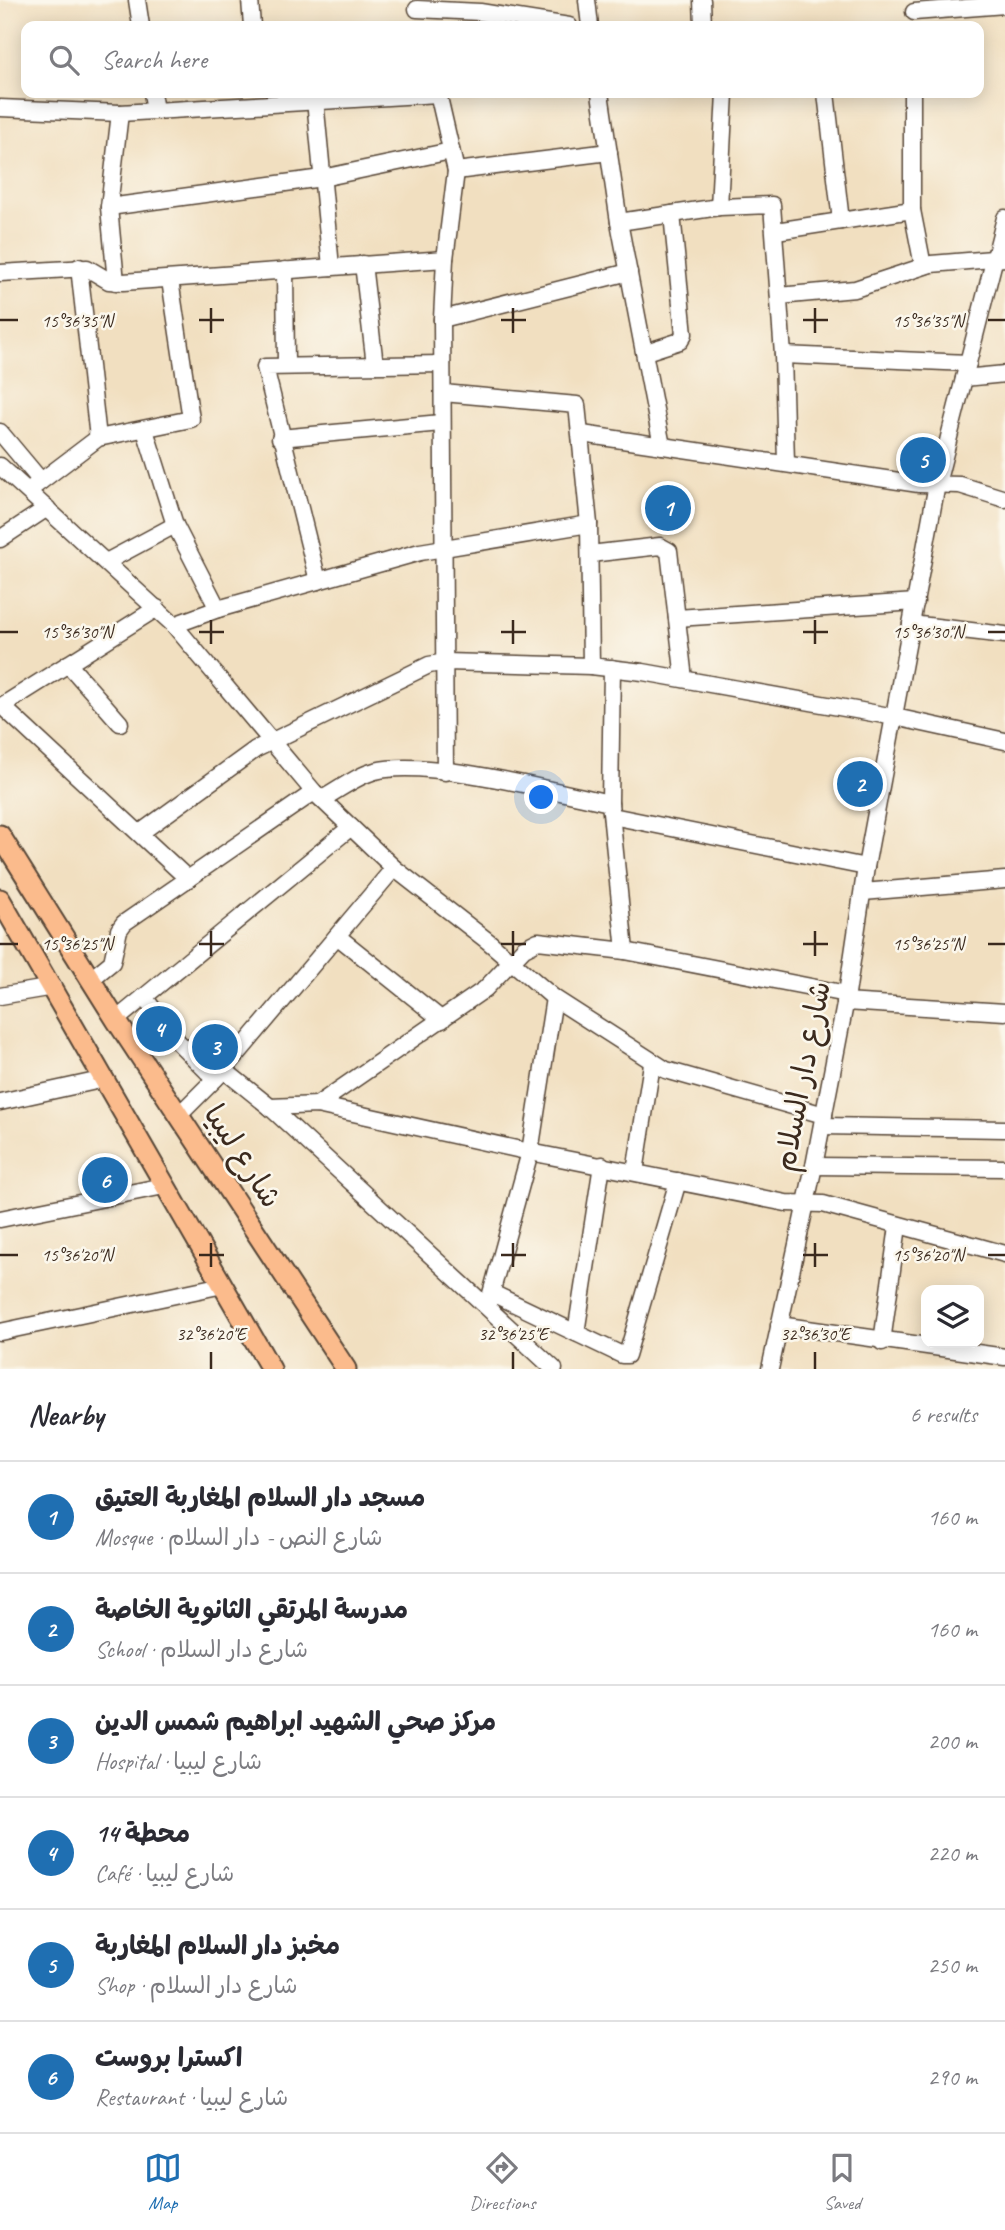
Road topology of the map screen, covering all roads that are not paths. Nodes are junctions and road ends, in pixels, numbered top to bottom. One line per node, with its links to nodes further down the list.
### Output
1 (137, 0): 9 (street)
2 (587, 0): 12 (street)
3 (702, 0): 13 (street)
4 (255, 1): 10 (street)
5 (415, 5): 7 (street)
6 (1005, 5): 8 (street)
7 (479, 6): 11 (street)
8 (914, 13)
9 (140, 21)
10 (253, 21)
11 (546, 21)
12 (589, 21)
13 (703, 21)
14 (153, 98): 24 (street)
15 (351, 98): 22 (street)
16 (439, 98): 26 (street)
17 (601, 98): 27 (street)
18 (725, 98): 31 (street)
19 (827, 98): 35 (street)
20 (912, 98): 32 (street)
21 (259, 99): 22 (street); 24 (street)
22 (316, 100): 29 (street)
23 (0, 108): 25 (street)
24 (155, 110): 25 (street)
25 (120, 113): 30 (street)
26 (451, 151): 28 (street); 29 (street)
27 (609, 152): 28 (street); 36 (street)
28 (456, 171): 39 (street)
29 (322, 178): 30 (street); 43 (street)
30 (109, 206): 48 (street)
31 (719, 207): 33 (street); 37 (street)
32 (912, 210): 35 (street); 41 (street)
33 (672, 214): 36 (street); 51 (street)
34 (1005, 218): 38 (street, شارع دار السلام)
35 (841, 221): 37 (street)
36 (619, 222): 45 (street)
37 (776, 231): 49 (street)
38 (1001, 258): 41 (street); 56 (street, شارع دار السلام)
39 (445, 259): 40 (street); 50 (street)
40 (363, 264): 43 (street); 55 (street)
41 (923, 266): 49 (street)
42 (79, 267): 46 (street); 48 (street); 64 (street)
43 (331, 267): 44 (street)
44 (285, 270): 47 (street); 54 (street)
45 (629, 272): 50 (street); 51 (street)
46 (0, 273)
47 (170, 280): 48 (street); 60 (street)
48 (116, 282)
49 (779, 296): 52 (street)
50 (442, 319): 53 (street)
51 (646, 352): 65 (street)
52 (783, 355): 56 (street); 66 (street)
53 (442, 364): 55 (street); 58 (street)
54 (286, 365): 55 (street); 63 (street)
55 (375, 365)
56 (966, 371): 57 (street); 68 (street, شارع دار السلام)
57 (1005, 374)
58 (443, 393): 59 (street); 62 (street)
59 (441, 423): 63 (street); 75 (street)
60 (145, 429): 64 (street); 73 (street)
61 (0, 432): 69 (street)
62 (582, 434): 65 (street); 72 (street)
63 (280, 438): 78 (street)
64 (99, 439): 69 (street)
65 (662, 446): 66 (street)
66 (786, 463): 68 (street)
67 (0, 466): 69 (street)
68 (937, 484): 70 (street); 79 (street, شارع دار السلام)
69 (35, 486): 71 (street)
70 (1005, 499)
71 (47, 508): 74 (street); 77 (street)
72 (589, 524): 75 (street); 76 (street)
73 (175, 525): 77 (street); 81 (street)
74 (0, 539)
75 (444, 547): 78 (street); 86 (street)
76 (590, 554): 82 (street); 88 (street)
77 (106, 562): 80 (street)
78 (318, 581): 81 (street)
79 (916, 602): 82 (street); 83 (street, شارع دار السلام)
80 (157, 608): 84 (street); 87 (street)
81 (218, 609): 84 (street)
82 (677, 618): 90 (street)
83 (911, 624): 85 (street); 92 (street, شارع دار السلام)
84 (174, 625): 95 (street)
85 (1005, 635)
86 (446, 662): 88 (street); 95 (street); 96 (street)
87 (68, 664): 91 (street); 93 (street)
88 (591, 666): 89 (street)
89 (612, 668): 90 (street); 98 (street)
90 (684, 678): 92 (street)
91 (1, 706): 100 (street)
92 (895, 717): 94 (street); 102 (street, شارع دار السلام)
93 (120, 723)
94 (1005, 741)
95 (271, 742): 97 (street); 100 (street)
96 (445, 772): 97 (street); 98 (street)
97 (318, 796): 99 (street); 104 (street)
98 (611, 810): 102 (street); 110 (street)
99 (351, 827): 103 (street); 115 (street)
100 (140, 833): 104 (street)
101 (0, 835): 112 (main road, شارع ليبيا)
102 (866, 867): 106 (street, شارع دار السلام)
103 (394, 868): 109 (street); 111 (street)
104 (188, 879): 112 (street)
105 (1005, 880): 106 (street)
106 (863, 892): 117 (street, شارع دار السلام)
107 (0, 899): 108 (main road)
108 (8, 927): 113 (main road)
109 (337, 936): 120 (street); 122 (street)
110 (625, 951): 111 (street); 117 (street)
111 (512, 961): 116 (street); 120 (street)
112 (91, 979): 119 (main road, شارع ليبيا)
113 (53, 987): 114 (street); 123 (main road)
114 (0, 996)
115 (144, 997): 119 (street); 122 (street)
116 (554, 998): 121 (street); 130 (street)
117 (846, 998): 118 (street); 128 (street, شارع دار السلام)
118 (1005, 1012)
119 (116, 1020): 127 (main road, شارع ليبيا)
120 (442, 1020): 125 (street)
121 (652, 1064): 128 (street); 134 (street)
122 (220, 1075): 126 (street); 127 (street)
123 (105, 1079): 124 (street); 136 (main road)
124 (0, 1102)
125 (317, 1105): 126 (street); 130 (street)
126 (270, 1107): 142 (street)
127 (180, 1114): 150 (main road, شارع ليبيا)
128 (823, 1121): 129 (street); 132 (street, شارع دار السلام)
129 (1005, 1129)
130 (530, 1152): 131 (street); 142 (street)
131 (603, 1165): 134 (street); 145 (street)
132 (814, 1166): 133 (street); 137 (street, شارع دار السلام)
133 (1005, 1168)
134 (635, 1172): 135 (street)
135 (678, 1181): 137 (street); 145 (street)
136 (163, 1186): 138 (street); 141 (main road)
137 (806, 1203): 139 (street); 143 (street, شارع دار السلام)
138 (0, 1219)
139 (898, 1226): 140 (street); 146 (street)
140 (1005, 1254)
141 (223, 1285): 144 (street); 149 (main road)
142 (490, 1300): 145 (street); 148 (street)
143 (779, 1325): 146 (street); 151 (street, شارع دار السلام)
144 (0, 1332)
145 (576, 1333)
146 (882, 1342): 147 (street)
147 (1005, 1357)
148 (549, 1367)
149 (271, 1369)
150 (346, 1369)
151 (770, 1369)

